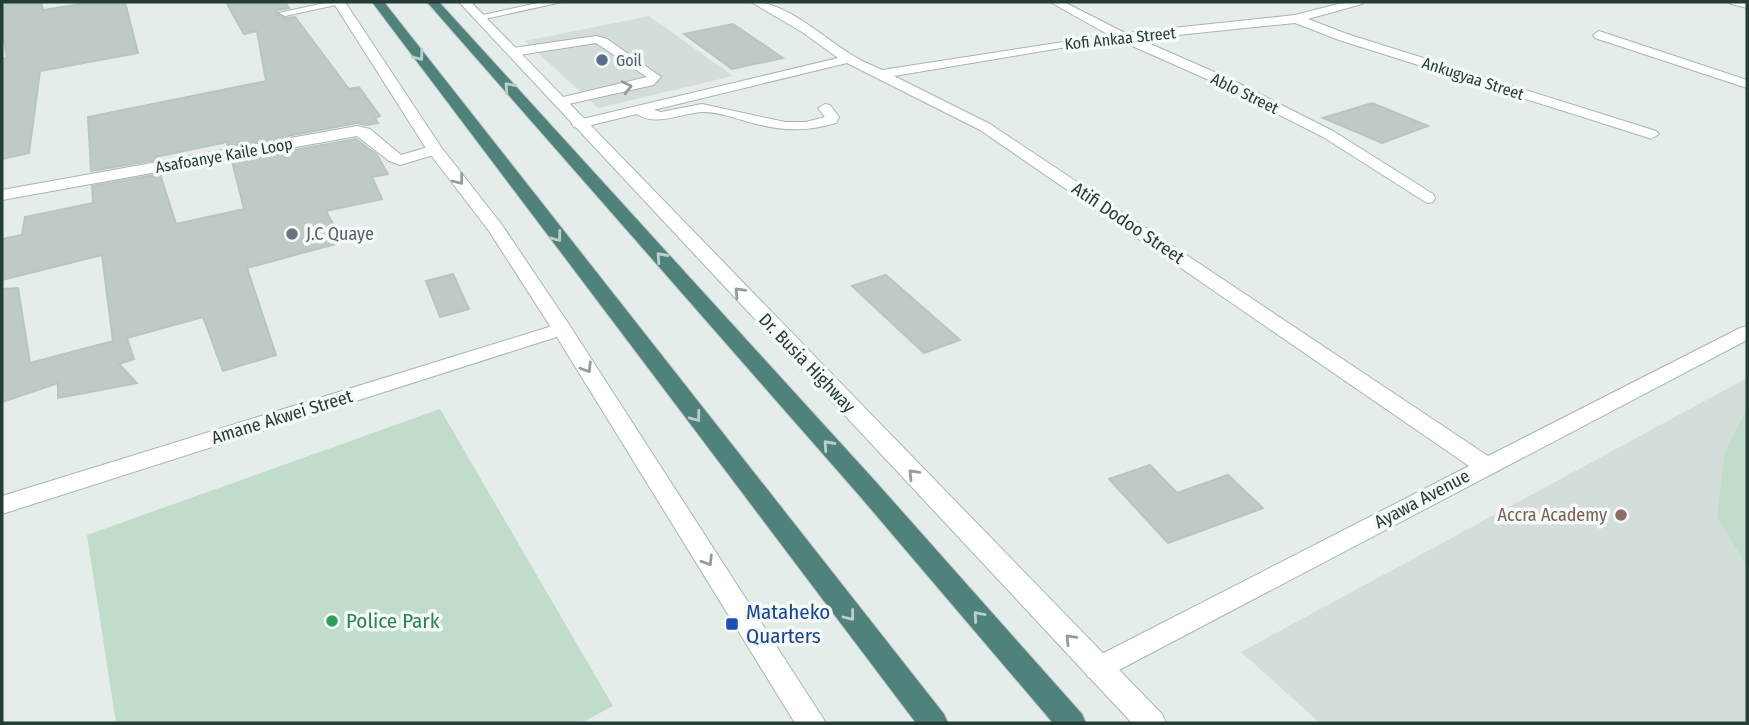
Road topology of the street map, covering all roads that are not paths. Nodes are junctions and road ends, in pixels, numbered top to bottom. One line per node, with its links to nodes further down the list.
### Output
1 (378, 2): 35 (highway, one-way to 35)
2 (433, 2): 36 (highway, Dr. Busia Highway, one-way to 2)
3 (557, 2): 10 (lane)
4 (757, 2): 16 (street, Atifi Dodoo Street)
5 (1056, 2): 14 (street, Ablo Street)
6 (1358, 2): 12 (street, Kofi Ankaa Street)
7 (1735, 2): 9 (street)
8 (339, 3): 11 (lane); 26 (street)
9 (1747, 5)
10 (472, 9): 15 (street, Dr. Busia Highway)
11 (285, 13)
12 (1296, 19): 14 (street, Kofi Ankaa Street); 25 (street, Ankugyaa Street)
13 (1599, 35): 19 (street)
14 (1121, 36): 18 (street, Kofi Ankaa Street); 28 (street, Ablo Street)
15 (513, 52): 21 (street, Dr. Busia Highway); 21 (lane, one-way to 15)
16 (849, 59): 18 (street, Atifi Dodoo Street); 23 (street)
17 (1747, 68): 19 (street)
18 (882, 74): 31 (street, Atifi Dodoo Street)
19 (1726, 77): 20 (street)
20 (1747, 84)
21 (560, 102): 24 (street, Dr. Busia Highway)
22 (825, 108): 23 (lane)
23 (639, 110): 24 (street)
24 (579, 124): 33 (street, Dr. Busia Highway, one-way to 24)
25 (1651, 134)
26 (436, 150): 27 (street, Asafoanye Kaile Loop); 29 (street, one-way to 29)
27 (2, 195)
28 (1427, 198)
29 (562, 329): 32 (street, Amane Akwei Street); 34 (street, one-way to 34)
30 (1747, 332): 31 (street, Ayawa Avenue)
31 (1486, 466): 33 (street, Ayawa Avenue)
32 (2, 505)
33 (1098, 668): 37 (street, Dr. Busia Highway)
34 (811, 723)
35 (933, 723)
36 (1071, 723)
37 (1151, 723)

